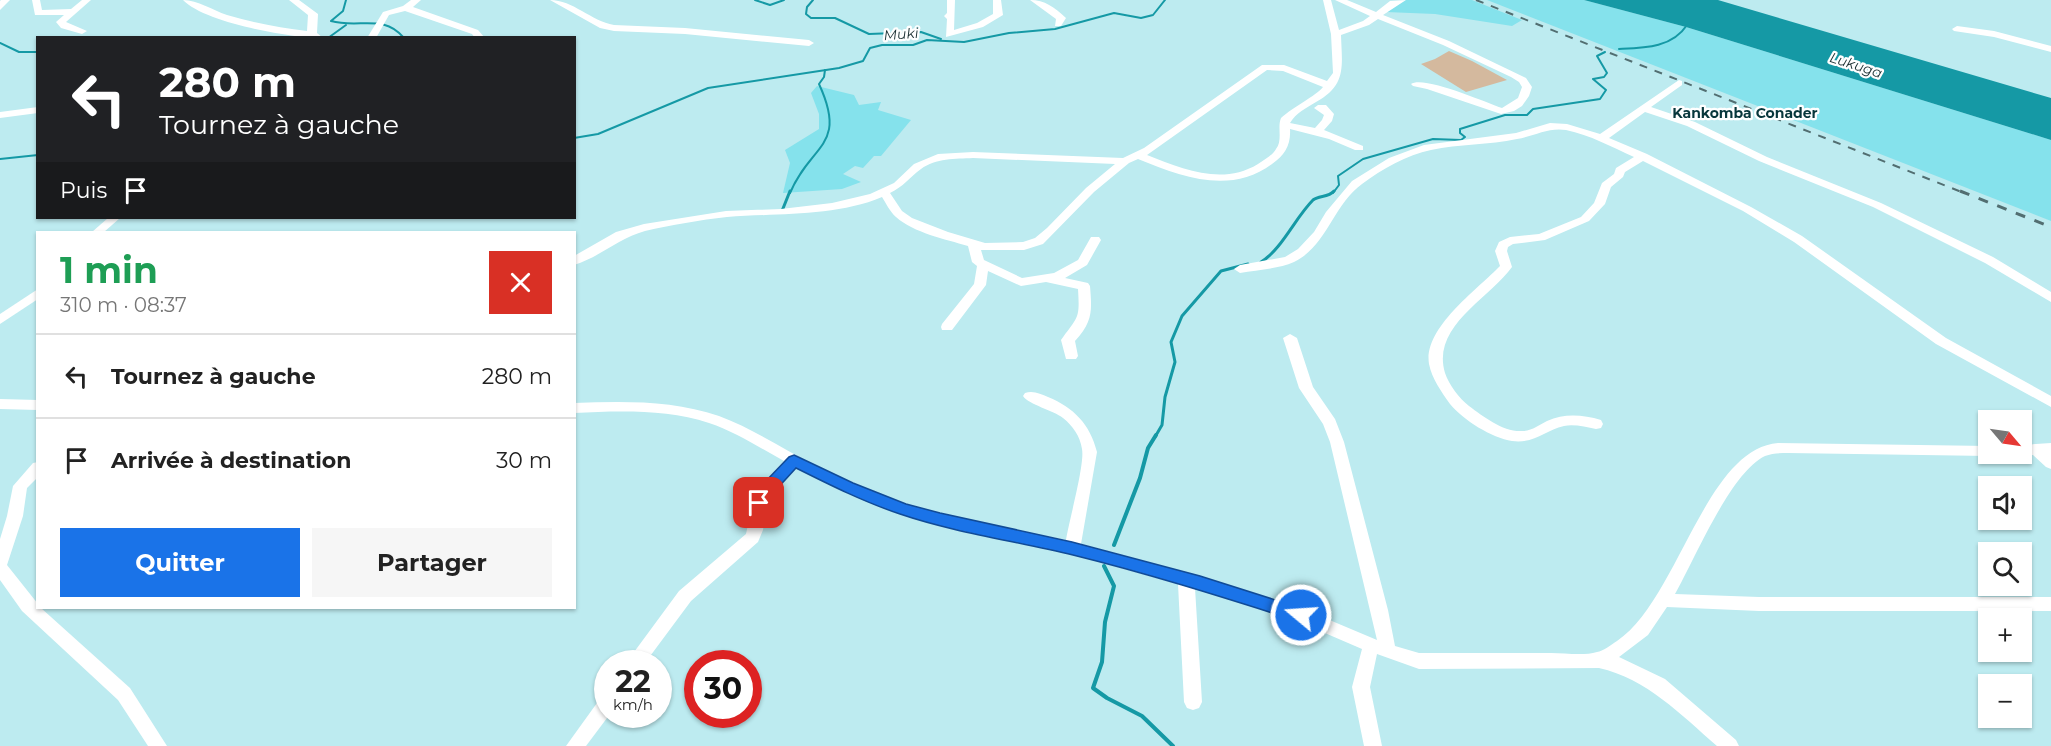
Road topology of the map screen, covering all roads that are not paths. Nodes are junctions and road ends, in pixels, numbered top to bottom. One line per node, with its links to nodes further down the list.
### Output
1 (6, 0): 14 (street)
2 (36, 0): 16 (street)
3 (87, 0): 16 (street)
4 (187, 0): 22 (street)
5 (293, 0): 22 (street)
6 (417, 0): 15 (street)
7 (554, 0): 25 (street)
8 (951, 0): 9 (street)
9 (997, 0)
10 (1034, 0): 18 (street)
11 (1326, 0): 21 (street)
12 (1339, 0): 17 (street)
13 (1402, 0): 17 (street)
14 (0, 7)
15 (406, 8): 23 (street); 24 (street)
16 (73, 12): 20 (street)
17 (1376, 15): 21 (street); 28 (street)
18 (1058, 24)
19 (1957, 29): 26 (street)
20 (82, 31)
21 (1336, 34): 29 (street)
22 (316, 35)
23 (372, 36)
24 (479, 36)
25 (809, 43)
26 (2051, 49)
27 (1679, 83): 31 (street)
28 (1416, 84)
29 (1328, 85): 34 (street); 38 (street)
30 (1319, 108): 35 (street)
31 (1644, 108): 36 (street); 51 (street)
32 (36, 110): 33 (street)
33 (0, 115)
34 (1284, 125): 35 (street); 38 (street)
35 (1316, 133): 37 (street)
36 (1601, 138): 39 (street); 48 (street)
37 (1359, 148)
38 (1139, 155): 40 (street)
39 (1643, 156): 57 (street); 61 (street)
40 (1125, 161): 41 (street); 45 (street)
41 (885, 192): 45 (street); 46 (street)
42 (113, 219): 43 (street)
43 (99, 231)
44 (1095, 240): 49 (street)
45 (974, 245): 47 (street)
46 (576, 260)
47 (983, 264): 49 (street); 53 (street)
48 (1240, 269)
49 (1044, 278): 55 (street)
50 (36, 294): 52 (street)
51 (2051, 298)
52 (0, 320)
53 (947, 327)
54 (1290, 338): 77 (street)
55 (1071, 356)
56 (1030, 396): 69 (street)
57 (2051, 402)
58 (0, 404): 59 (street)
59 (36, 405)
60 (576, 408): 66 (street)
61 (1596, 424)
62 (2051, 448): 63 (street)
63 (2032, 449)
64 (1978, 451): 73 (street)
65 (2032, 451): 67 (street)
66 (794, 461): 69 (street); 76 (street)
67 (2051, 463)
68 (36, 469): 70 (street)
69 (1072, 548): 72 (street)
70 (0, 564)
71 (0, 568): 81 (street)
72 (1186, 579): 75 (street); 79 (street)
73 (1662, 600): 74 (street); 78 (street)
74 (2051, 604)
75 (1371, 645): 77 (street); 83 (street)
76 (645, 650)
77 (1388, 652): 78 (street)
78 (1599, 660): 84 (street)
79 (1193, 702)
80 (594, 721): 82 (street)
81 (158, 746)
82 (575, 746)
83 (1374, 746)
84 (1730, 746)

